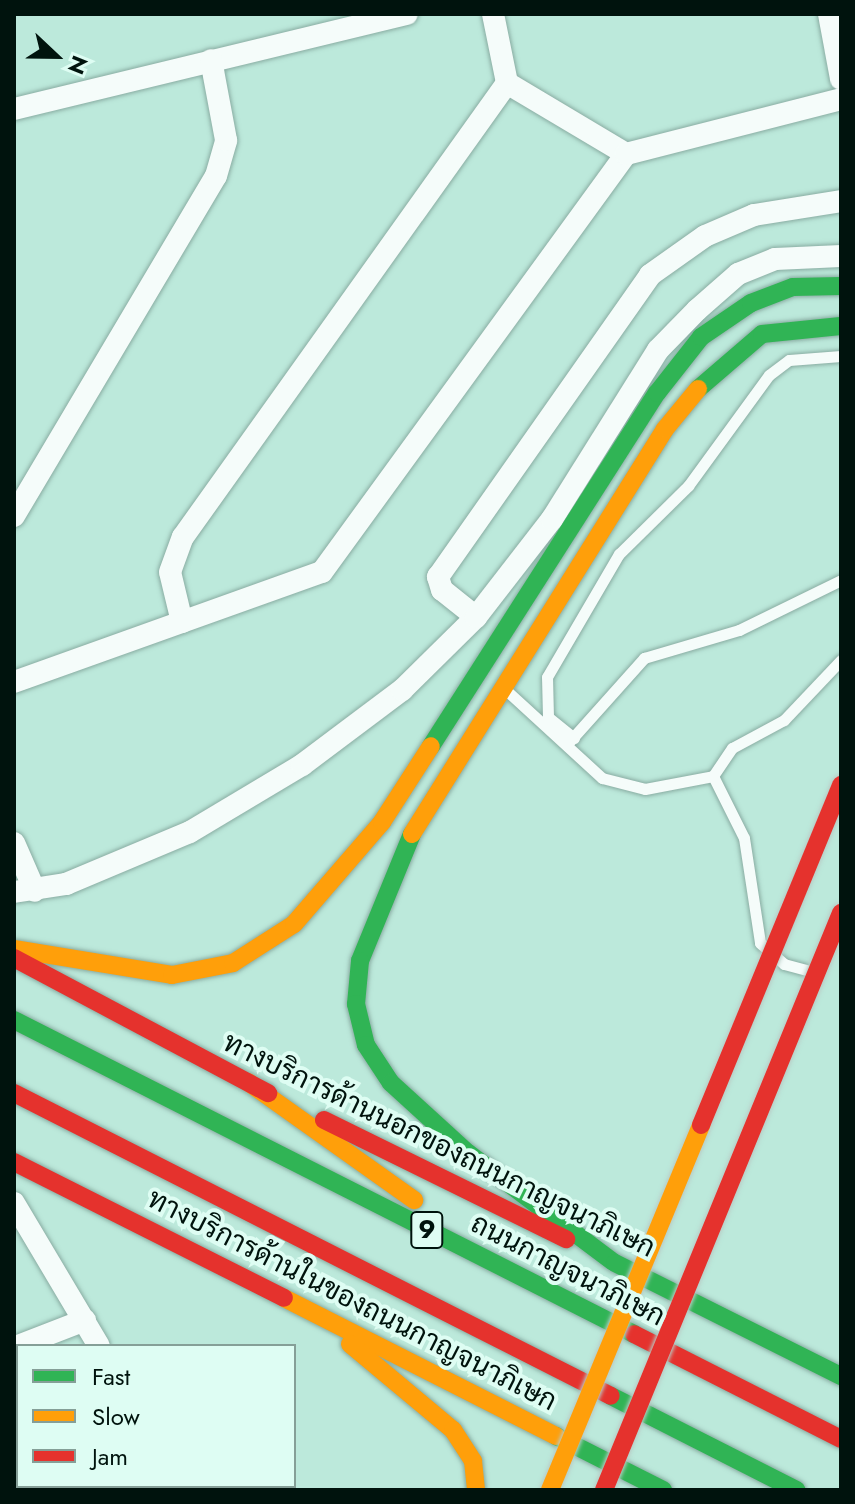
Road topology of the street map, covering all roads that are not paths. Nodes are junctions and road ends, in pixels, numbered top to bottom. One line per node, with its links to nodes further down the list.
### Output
1 (407, 14): 4 (street)
2 (493, 14): 6 (street)
3 (829, 14): 5 (street)
4 (211, 60): 8 (street); 15 (street)
5 (841, 79)
6 (507, 83): 9 (street); 18 (street)
7 (841, 99): 9 (street)
8 (14, 109)
9 (626, 154): 18 (street)
10 (841, 201): 17 (street)
11 (841, 256): 17 (street)
12 (841, 286): 29 (main road)
13 (841, 326): 21 (main road)
14 (841, 356): 22 (lane)
15 (14, 516)
16 (841, 580): 22 (lane)
17 (476, 617): 27 (street)
18 (182, 622): 20 (street)
19 (841, 660): 24 (lane)
20 (14, 682)
21 (505, 690): 23 (lane); 38 (main road)
22 (574, 738): 23 (lane)
23 (562, 748): 24 (lane)
24 (713, 776): 31 (lane)
25 (841, 785): 46 (main road, bridge)
26 (14, 843): 27 (street)
27 (25, 892)
28 (841, 913): 47 (main road, bridge)
29 (14, 949)
30 (14, 958): 33 (main road, ทางบริการด้านนอกของถนนกาญจนาภิเษก)
31 (835, 970)
32 (14, 1020): 37 (main road, ถนนกาญจนาภิเษก / 9)
33 (248, 1082): 37 (main road); 38 (main road, ทางบริการด้านนอกของถนนกาญจนาภิเษก)
34 (14, 1093): 49 (main road, 9)
35 (14, 1162): 39 (main road, ทางบริการด้านในของถนนกาญจนาภิเษก)
36 (16, 1212): 40 (street)
37 (480, 1256): 44 (main road, ถนนกาญจนาภิเษก / 9)
38 (613, 1262): 43 (main road, ทางบริการด้านนอกของถนนกาญจนาภิเษก)
39 (302, 1305): 45 (main road); 48 (main road, ทางบริการด้านในของถนนกาญจนาภิเษก)
40 (85, 1320): 41 (street); 42 (street)
41 (25, 1344)
42 (98, 1344)
43 (841, 1376)
44 (841, 1439)
45 (476, 1490)
46 (550, 1490)
47 (604, 1490)
48 (663, 1490)
49 (796, 1490)

